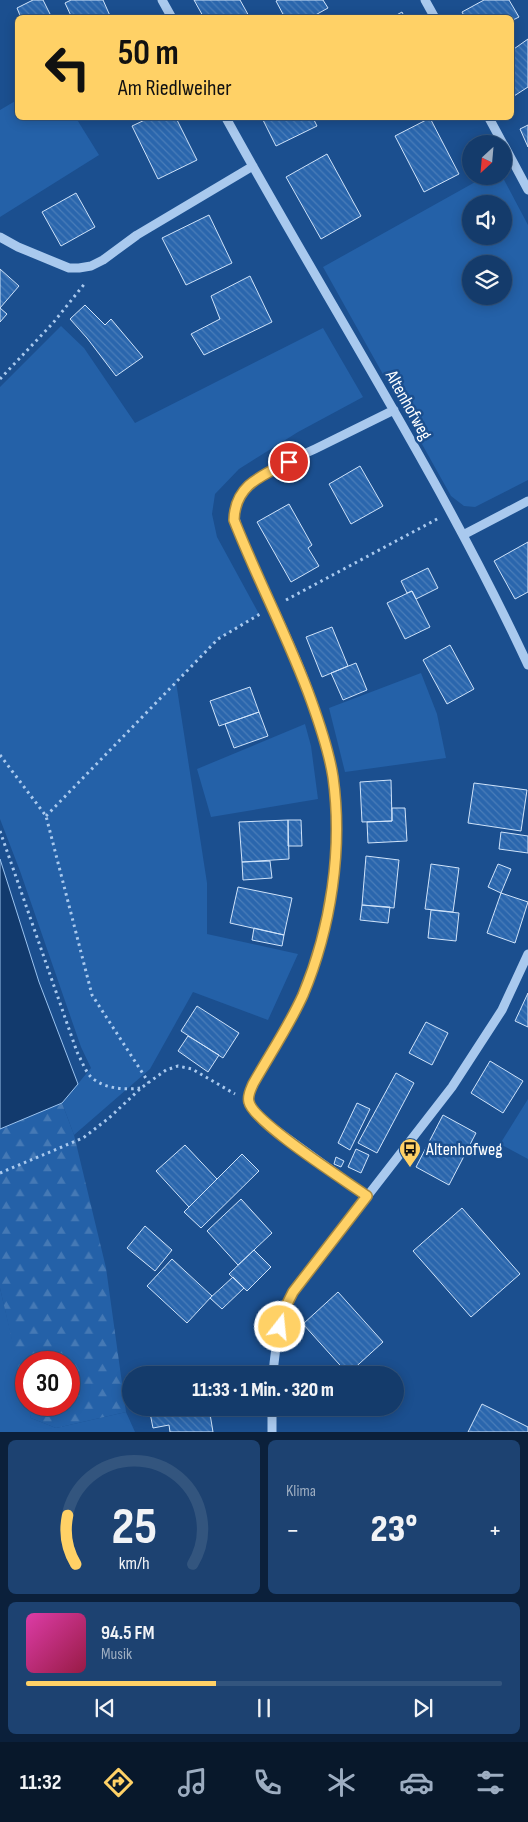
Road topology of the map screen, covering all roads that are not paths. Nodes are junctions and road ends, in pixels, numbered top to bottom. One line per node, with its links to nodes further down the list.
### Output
1 (162, 0): 3 (street)
2 (425, 0): 4 (street)
3 (170, 15)
4 (433, 15)
5 (227, 120): 9 (street, Altenhofweg)
6 (490, 120): 7 (street)
7 (498, 135)
8 (512, 161): 10 (street)
9 (253, 166): 11 (street); 12 (street, Altenhofweg)
10 (528, 190)
11 (0, 237)
12 (394, 410): 14 (street, Altenhofweg); 17 (street)
13 (528, 501): 14 (street)
14 (463, 535): 15 (street, Altenhofweg)
15 (528, 665)
16 (528, 954): 17 (street)
17 (367, 1196): 18 (street)
18 (273, 1366)
19 (272, 1416): 20 (street)
20 (272, 1432)

